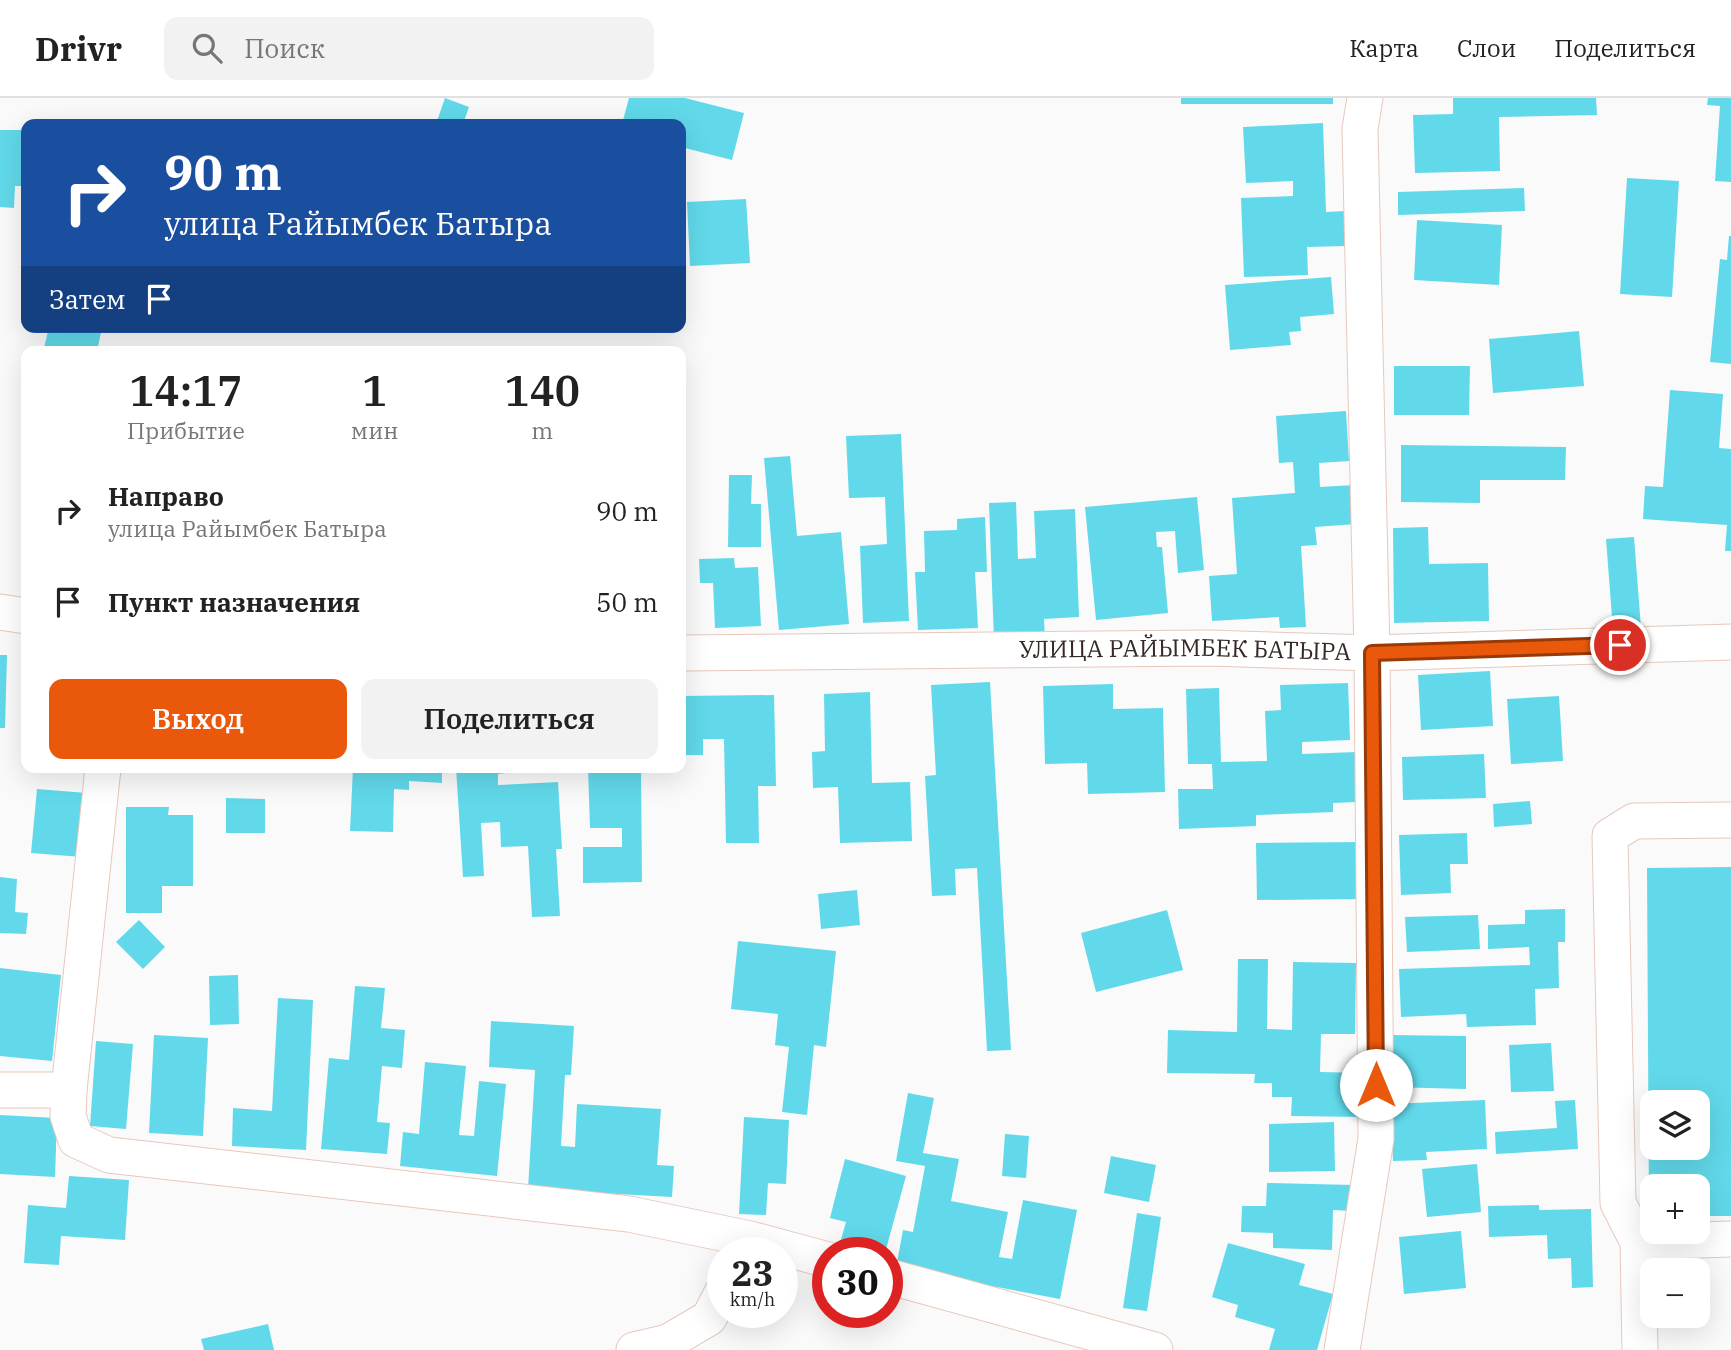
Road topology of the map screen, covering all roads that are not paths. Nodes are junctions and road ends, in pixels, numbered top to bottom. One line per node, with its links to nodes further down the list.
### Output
1 (1365, 98): 6 (street)
2 (0, 612): 3 (street)
3 (21, 615)
4 (1731, 642): 6 (street, УЛИЦА РАЙЫМБЕК БАТЫРА)
5 (686, 653): 6 (street, УЛИЦА РАЙЫМБЕК БАТЫРА)
6 (1372, 653): 18 (street)
7 (102, 773): 10 (street)
8 (1731, 820): 13 (street)
9 (0, 1090): 10 (street)
10 (69, 1090): 11 (street)
11 (713, 1237)
12 (1731, 1239): 13 (street)
13 (1637, 1242): 19 (street)
14 (903, 1280): 17 (street)
15 (707, 1319): 16 (street)
16 (634, 1350)
17 (1155, 1350)
18 (1342, 1350)
19 (1640, 1350)

